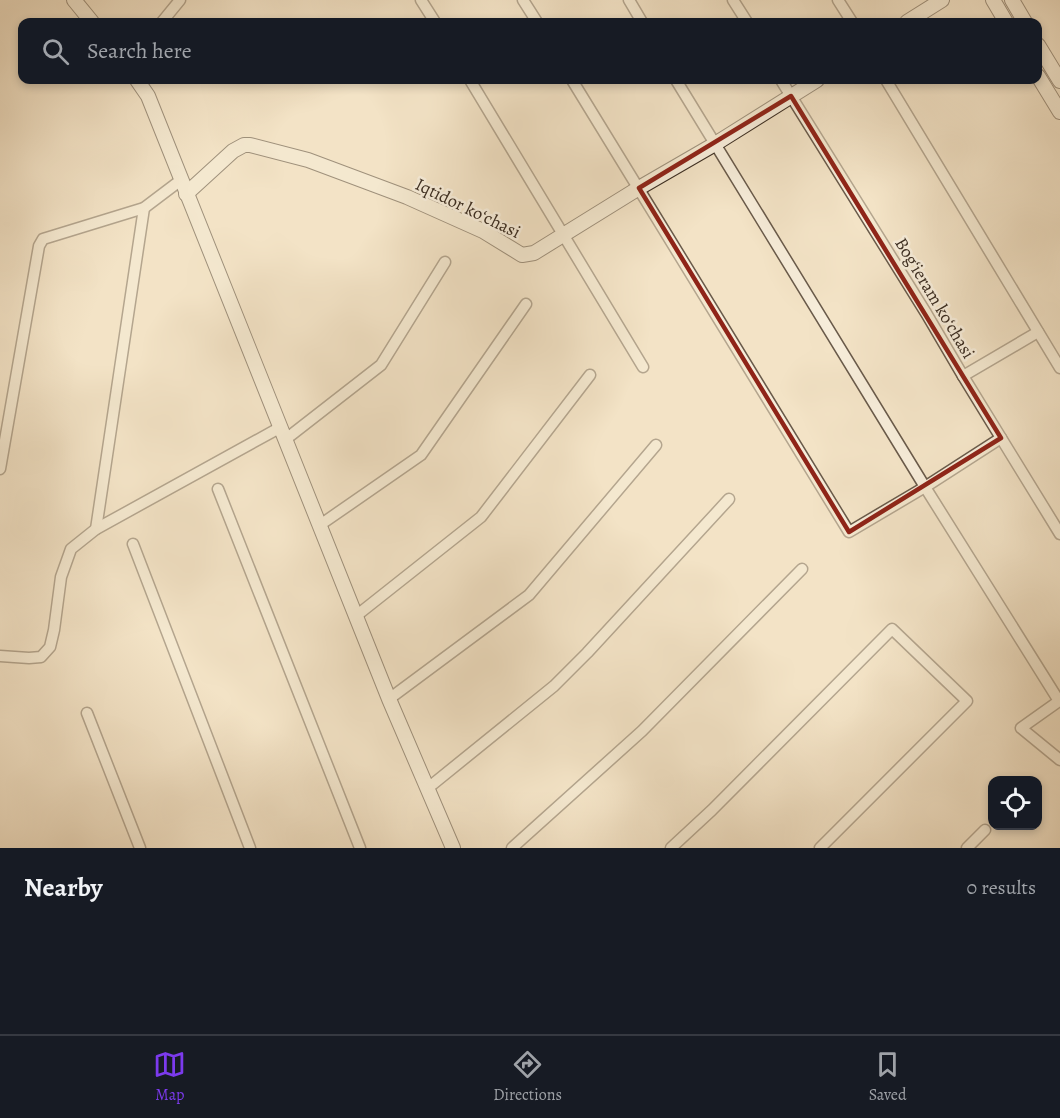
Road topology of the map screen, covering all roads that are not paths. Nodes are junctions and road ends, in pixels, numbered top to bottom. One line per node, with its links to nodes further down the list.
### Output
1 (74, 0): 11 (street)
2 (180, 0): 12 (street)
3 (422, 0): 13 (street)
4 (523, 0): 14 (street)
5 (629, 0): 15 (street)
6 (733, 0): 16 (street)
7 (838, 0): 17 (street)
8 (942, 0): 18 (street)
9 (993, 0): 19 (street)
10 (1012, 0): 20 (street)
11 (89, 18)
12 (165, 18)
13 (433, 18)
14 (534, 18)
15 (640, 18)
16 (744, 18)
17 (849, 18)
18 (913, 18)
19 (1004, 18)
20 (1023, 18)
21 (1042, 51): 22 (street)
22 (1059, 79): 23 (street)
23 (1042, 81)
24 (140, 84): 35 (street)
25 (472, 84): 39 (street)
26 (574, 84): 36 (street)
27 (678, 84): 34 (street)
28 (784, 84): 32 (street, Bogʻieram koʻchasi)
29 (810, 84): 32 (street, Iqtidor koʻchasi)
30 (888, 84): 42 (street)
31 (1042, 84): 33 (street)
32 (791, 96): 34 (street, Iqtidor koʻchasi); 46 (street, Bogʻieram koʻchasi)
33 (1060, 112)
34 (715, 144): 36 (street, Iqtidor koʻchasi); 51 (street)
35 (181, 180): 37 (street); 38 (street)
36 (639, 188): 39 (street, Iqtidor koʻchasi); 51 (street)
37 (186, 194): 39 (street, Iqtidor koʻchasi); 47 (street)
38 (144, 208): 50 (street); 55 (street)
39 (564, 234): 43 (street)
40 (445, 262): 47 (street)
41 (526, 304): 54 (street)
42 (1038, 332): 44 (street); 46 (street)
43 (643, 367)
44 (1060, 368)
45 (590, 375): 59 (street)
46 (963, 376): 48 (street, Bogʻieram koʻchasi)
47 (283, 433): 54 (street); 55 (street)
48 (1001, 438): 51 (street); 56 (street, Bogʻieram koʻchasi)
49 (656, 445): 61 (street)
50 (0, 469)
51 (925, 487): 62 (street)
52 (218, 489): 69 (street)
53 (729, 499): 65 (street)
54 (320, 525): 59 (street)
55 (96, 529): 60 (street)
56 (1060, 534)
57 (133, 544): 68 (street)
58 (802, 569): 71 (street)
59 (356, 616): 61 (street)
60 (0, 656)
61 (389, 699): 65 (street)
62 (1060, 701): 64 (street)
63 (87, 713): 67 (street)
64 (1060, 760)
65 (428, 788): 70 (street)
66 (985, 830): 74 (street)
67 (140, 848)
68 (250, 848)
69 (360, 848)
70 (453, 848)
71 (512, 848)
72 (671, 848): 73 (street)
73 (820, 848)
74 (967, 848)

